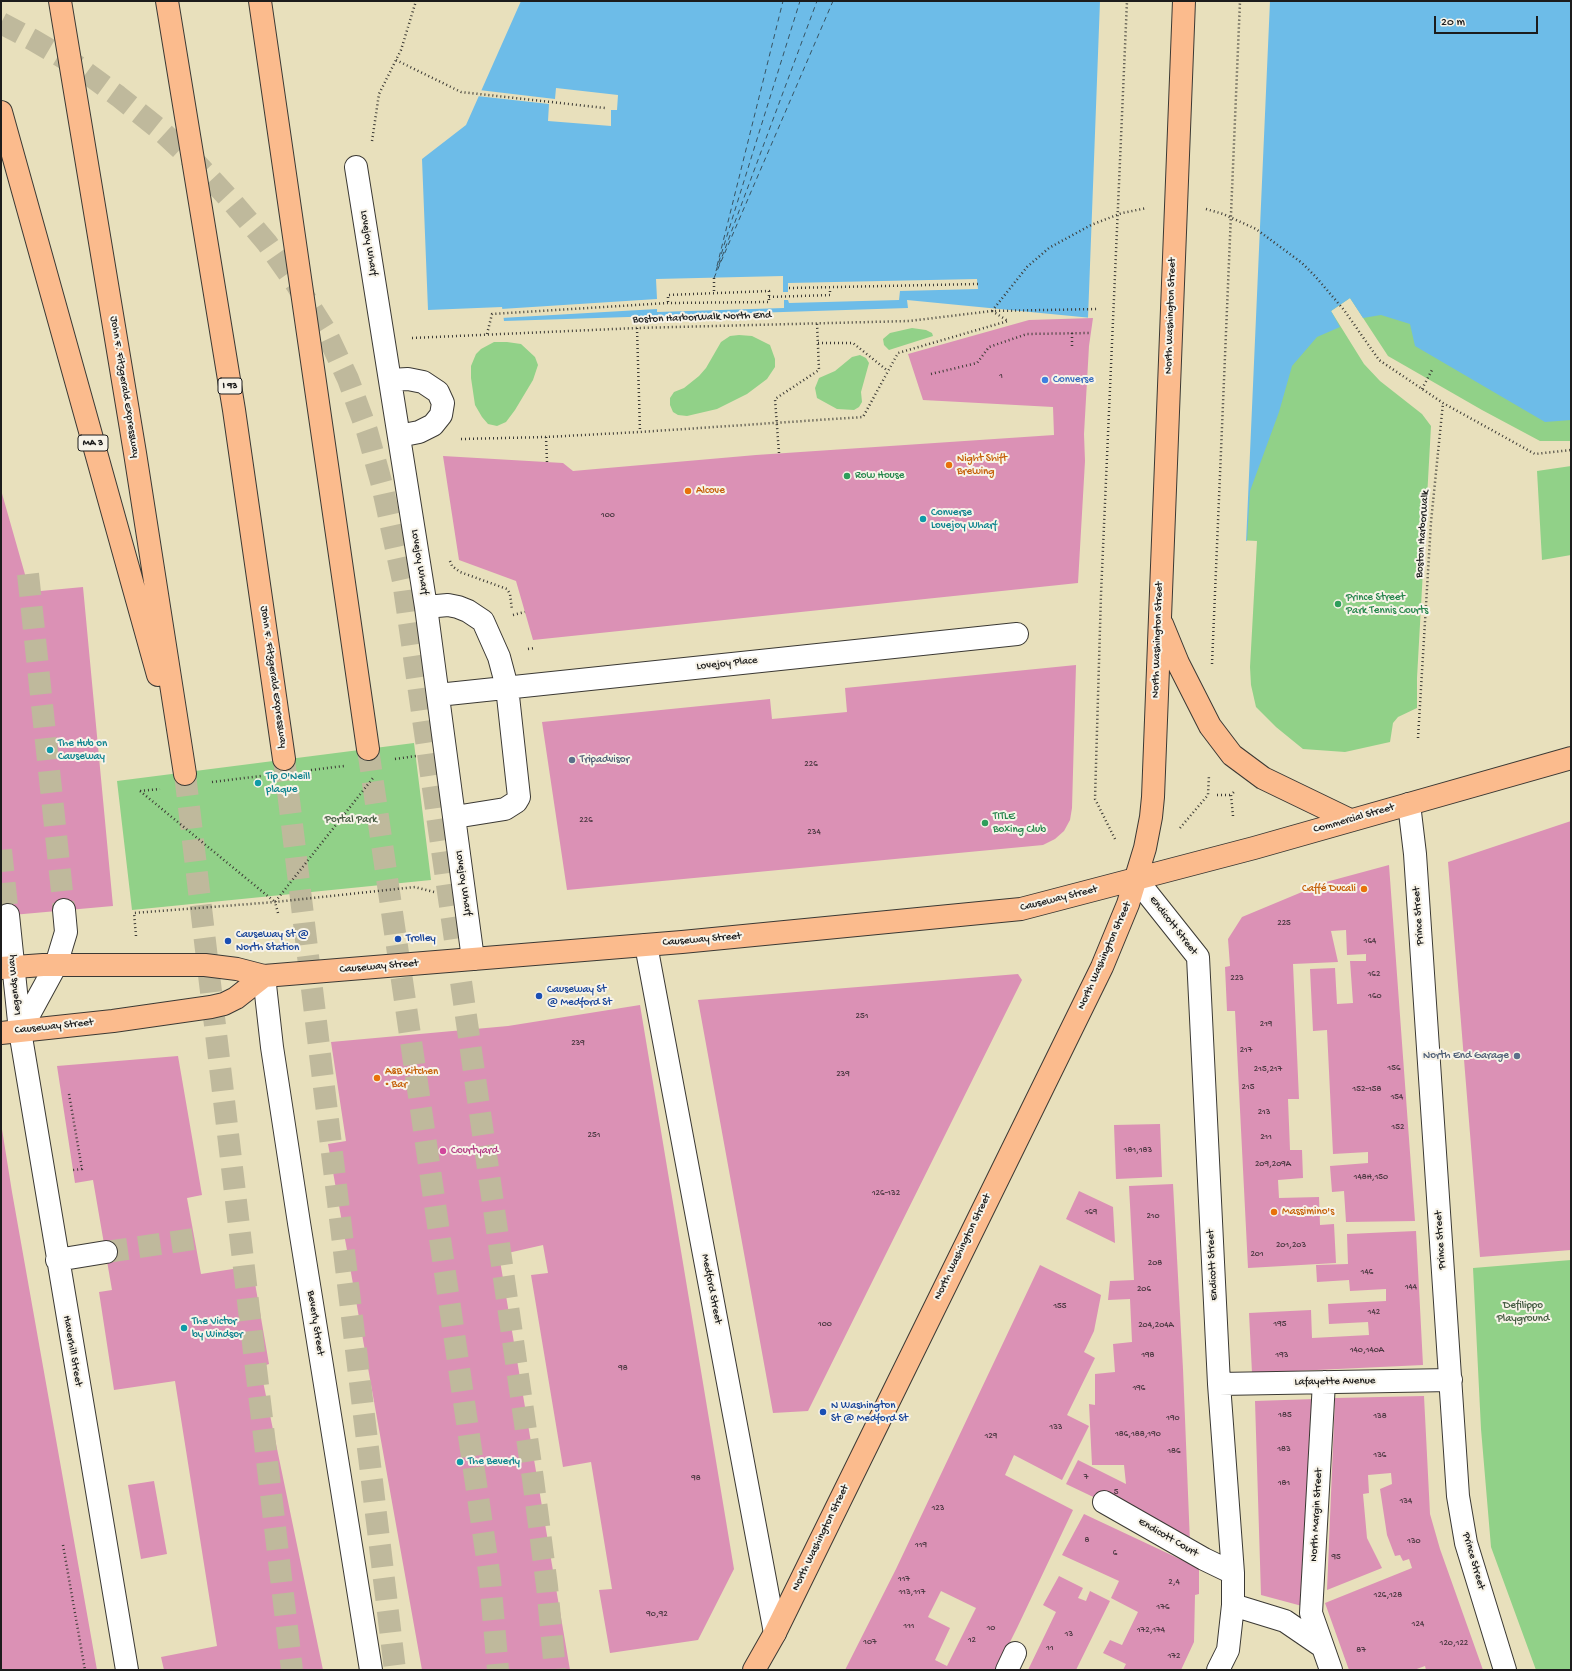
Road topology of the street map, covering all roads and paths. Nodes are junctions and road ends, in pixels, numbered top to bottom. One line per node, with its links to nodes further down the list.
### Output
1 (60, 1): 10 (main road, John F. Fitzgerald Expressway / MA 3)
2 (260, 1): 54 (main road)
3 (416, 1): 8 (path)
4 (1127, 1): 62 (path)
5 (1184, 1): 48 (main road, North Washington Street)
6 (1240, 1): 50 (path)
7 (168, 7): 57 (main road, John F. Fitzgerald Expressway / I 93)
8 (396, 60): 9 (path); 11 (path)
9 (605, 108)
10 (1, 112)
11 (372, 143)
12 (356, 167): 34 (street, Lovejoy Wharf)
13 (714, 278): 17 (path)
14 (978, 284): 16 (path)
15 (788, 288): 16 (path)
16 (830, 288): 18 (path)
17 (714, 293): 18 (path); 19 (path)
18 (770, 297): 19 (path)
19 (668, 304): 28 (path)
20 (1098, 310): 22 (path, Boston HarborWalk North End)
21 (1344, 310): 35 (path)
22 (992, 311): 23 (path, Boston HarborWalk North End); 32 (path)
23 (817, 323): 24 (path, Boston HarborWalk North End); 29 (path)
24 (637, 328): 28 (path, Boston HarborWalk North End); 38 (path)
25 (410, 332): 28 (path, Boston HarborWalk North End)
26 (1072, 333): 27 (path); 30 (path); 33 (path)
27 (1090, 333)
28 (487, 334)
29 (818, 343): 32 (path); 37 (path)
30 (1072, 346)
31 (1432, 370): 35 (path)
32 (888, 371): 37 (path)
33 (931, 374)
34 (390, 380): 39 (street, Lovejoy Wharf); 39 (street)
35 (1422, 389): 36 (path)
36 (1442, 403): 42 (path); 53 (path, Boston HarborWalk)
37 (777, 424): 38 (path); 43 (path)
38 (640, 432): 40 (path)
39 (399, 436): 45 (street, Lovejoy Wharf)
40 (546, 437): 41 (path); 44 (path)
41 (458, 439)
42 (1571, 450)
43 (779, 453)
44 (547, 462)
45 (426, 607): 51 (street); 52 (street, Lovejoy Wharf)
46 (525, 612): 47 (path)
47 (513, 615)
48 (1159, 617): 66 (main road); 67 (main road, North Washington Street)
49 (1017, 634): 51 (street, Lovejoy Place)
50 (1212, 668)
51 (507, 688): 52 (street, Lovejoy Place); 65 (street)
52 (438, 695): 65 (street, Lovejoy Wharf)
53 (1418, 738)
54 (368, 749)
55 (424, 755): 58 (path)
56 (1571, 758): 63 (main road, Commercial Street)
57 (284, 760)
58 (387, 760)
59 (377, 773): 69 (path)
60 (140, 791): 69 (path)
61 (1217, 795): 64 (path)
62 (1095, 799)
63 (1409, 804): 66 (main road, Commercial Street); 84 (street, Prince Street)
64 (1233, 816)
65 (455, 817): 75 (street, Lovejoy Wharf)
66 (1350, 820): 67 (main road, Commercial Street)
67 (1136, 879): 74 (main road, Causeway Street); 86 (street, Endicott Street); 91 (main road, North Washington Street)
68 (435, 892): 69 (path)
69 (275, 902): 71 (path); 72 (path)
70 (64, 910): 76 (street)
71 (141, 913)
72 (278, 913)
73 (8, 915): 77 (street, Legends Way)
74 (646, 945): 75 (main road, Causeway Street); 91 (street, Medford Street)
75 (473, 959): 78 (main road, Causeway Street)
76 (56, 965): 77 (main road, Causeway Street); 78 (main road, Causeway Street); 79 (street)
77 (7, 967): 79 (street, Legends Way)
78 (264, 976): 79 (main road, Causeway Street); 95 (street, Beverly Street)
79 (10, 1032): 83 (street, Haverhill Street)
80 (69, 1094): 81 (path)
81 (74, 1170)
82 (106, 1252): 83 (street)
83 (57, 1260): 94 (street, Haverhill Street)
84 (1450, 1380): 85 (street, Lafayette Avenue); 99 (street, Prince Street)
85 (1324, 1382): 86 (street, Lafayette Avenue); 92 (street, North Margin Street)
86 (1219, 1384): 89 (street, Endicott Street)
87 (1104, 1502): 89 (street, Endicott Court)
88 (63, 1546): 93 (path)
89 (1233, 1573): 90 (street, Endicott Street)
90 (1233, 1605): 92 (street); 97 (street, Endicott Street)
91 (775, 1633): 96 (main road, North Washington Street)
92 (1323, 1647): 98 (street, North Margin Street)
93 (85, 1670)
94 (127, 1670)
95 (371, 1670)
96 (754, 1670)
97 (1218, 1670)
98 (1331, 1670)
99 (1505, 1670)

